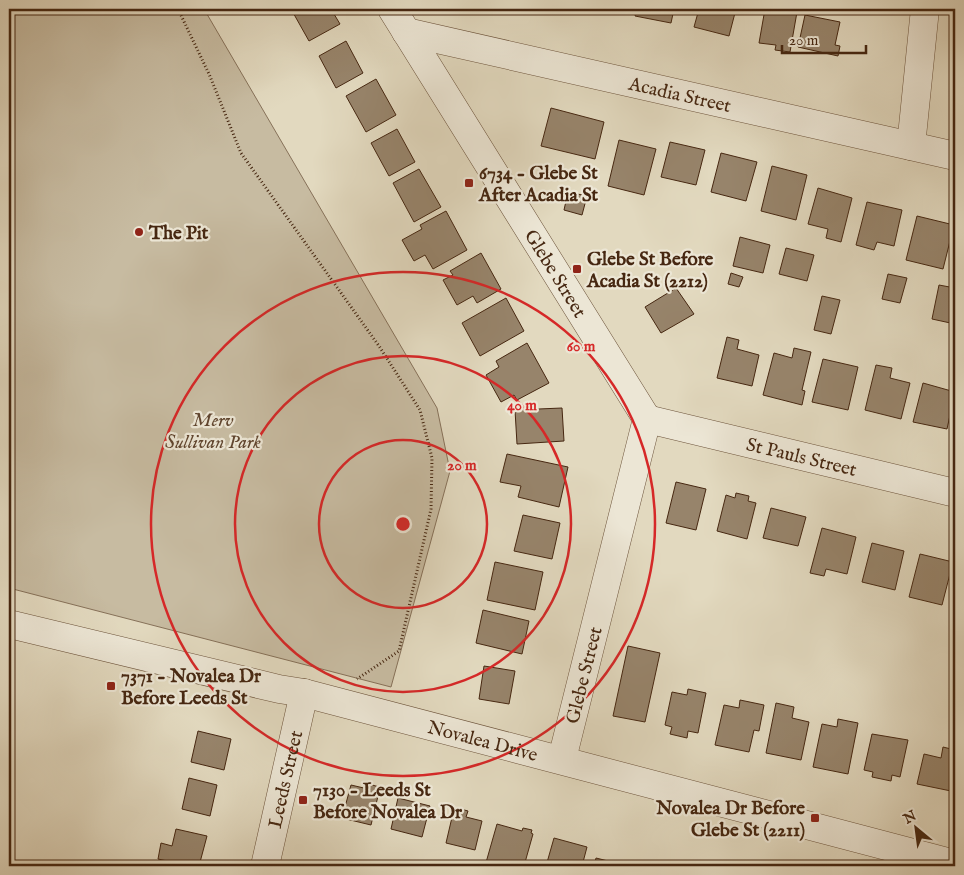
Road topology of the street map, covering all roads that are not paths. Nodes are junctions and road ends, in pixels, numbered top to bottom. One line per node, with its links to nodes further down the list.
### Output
1 (392, 9): 3 (street, Glebe Street)
2 (926, 9): 4 (street)
3 (406, 32): 4 (street, Acadia Street); 6 (street, Glebe Street)
4 (912, 146): 5 (street, Acadia Street)
5 (955, 156)
6 (647, 419): 7 (street, St Pauls Street); 10 (street, Glebe Street)
7 (955, 493)
8 (9, 624): 9 (street, Novalea Drive)
9 (304, 693): 10 (street, Novalea Drive); 12 (street, Leeds Street)
10 (562, 760): 11 (street, Novalea Drive)
11 (955, 864)
12 (265, 866)

